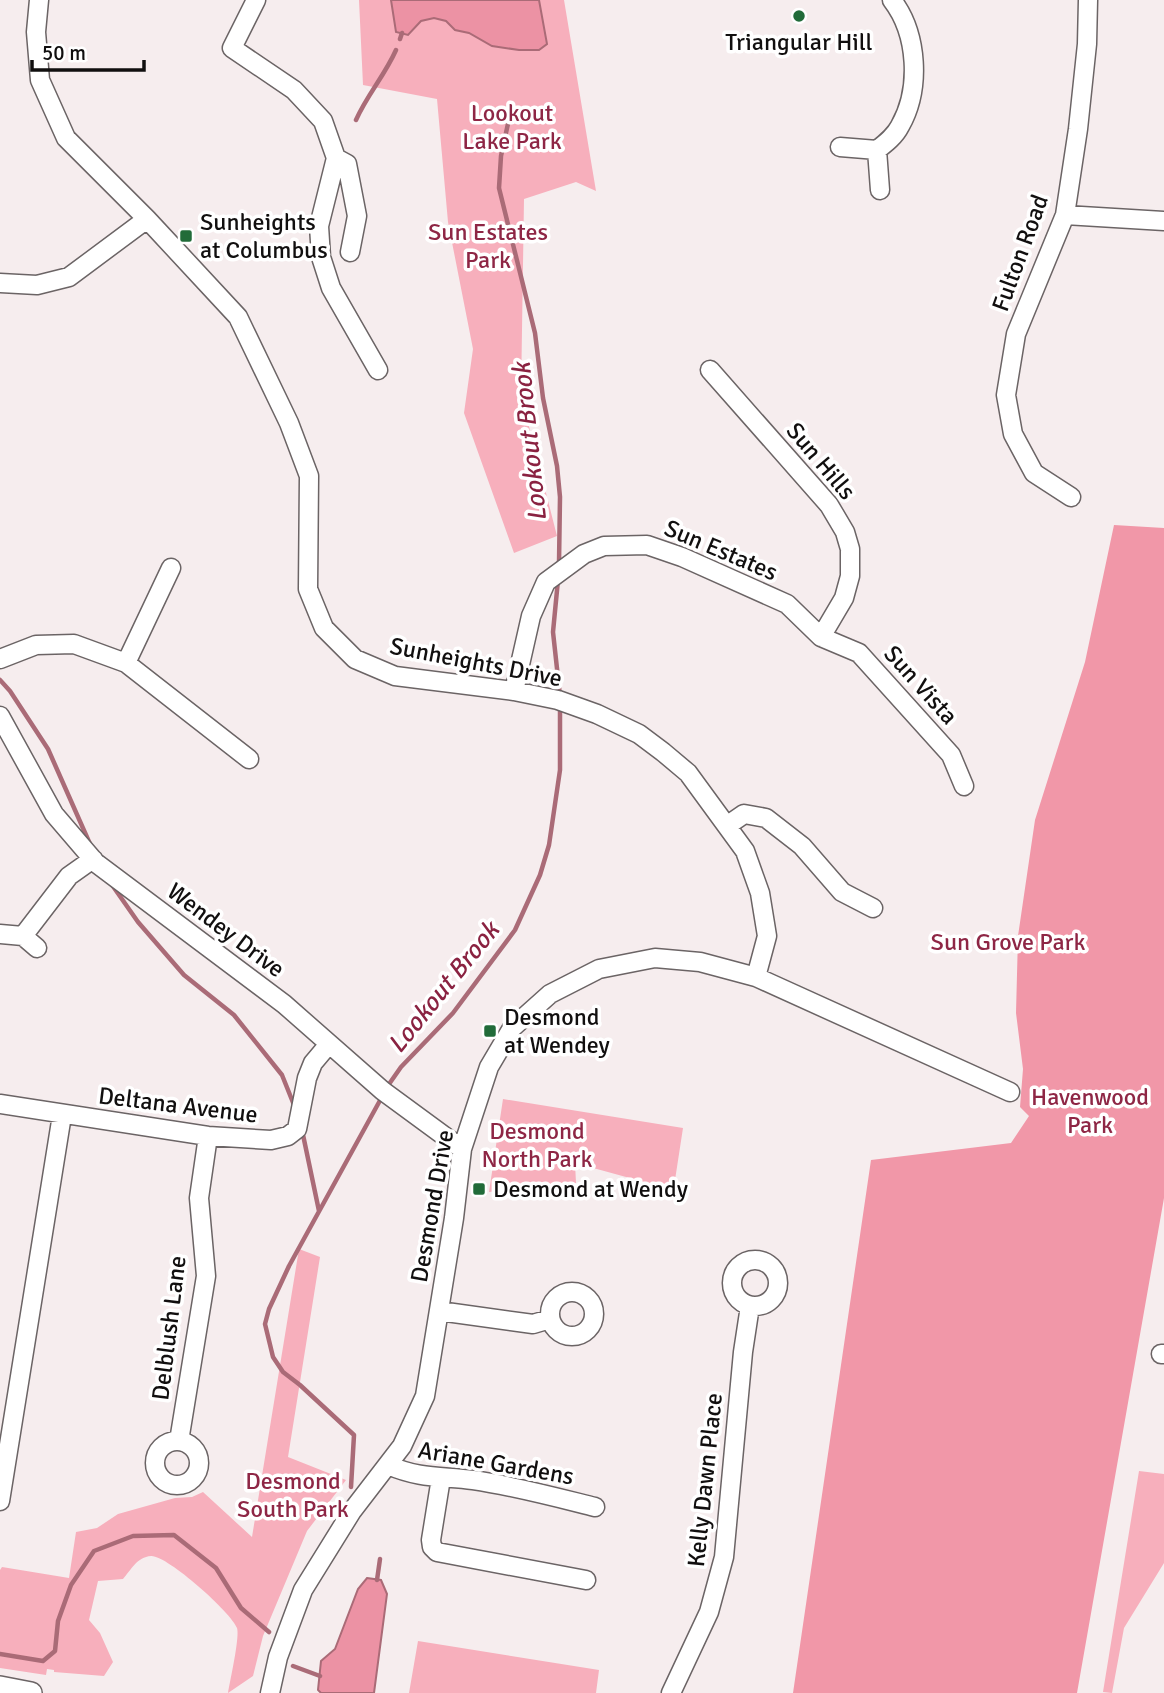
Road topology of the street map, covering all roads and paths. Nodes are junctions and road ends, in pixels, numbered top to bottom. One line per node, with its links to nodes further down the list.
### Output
1 (39, 0): 10 (street, Sunheights Drive)
2 (256, 0): 7 (street)
3 (892, 0): 6 (street)
4 (1088, 0): 9 (street, Fulton Road)
5 (840, 147): 6 (street)
6 (877, 150): 8 (street)
7 (336, 158): 12 (street); 14 (street)
8 (880, 190)
9 (1065, 215): 11 (street); 16 (street, Fulton Road)
10 (147, 219): 13 (street); 21 (street, Sunheights Drive)
11 (1164, 221)
12 (350, 252)
13 (0, 283)
14 (378, 370)
15 (710, 370): 18 (street, Sun Hills)
16 (1072, 496)
17 (172, 568): 20 (street)
18 (821, 637): 21 (street, Sun Estates); 24 (street, Sun Vista)
19 (0, 659): 20 (street)
20 (126, 663): 23 (street)
21 (514, 691): 25 (street, Sunheights Drive)
22 (0, 716): 26 (street, Wendey Drive)
23 (249, 759)
24 (964, 786)
25 (728, 825): 27 (street); 29 (street, Sunheights Drive)
26 (93, 859): 28 (street); 30 (street, Wendey Drive)
27 (873, 908)
28 (0, 934)
29 (756, 977): 31 (street, Desmond Drive); 35 (street, Desmond Drive)
30 (330, 1044): 34 (street, Deltana Avenue); 35 (street, Wendey Drive)
31 (1010, 1092)
32 (0, 1104): 33 (street, Deltana Avenue)
33 (62, 1115): 34 (street, Deltana Avenue); 42 (street)
34 (208, 1136): 39 (street, Delblush Lane)
35 (462, 1149): 37 (street, Desmond Drive)
36 (750, 1306): 48 (street, Kelly Dawn Place)
37 (439, 1311): 38 (street); 40 (street, Desmond Drive)
38 (550, 1319)
39 (179, 1441)
40 (388, 1465): 41 (street, Ariane Gardens); 47 (street, Desmond Drive)
41 (441, 1478): 43 (street, Ariane Gardens); 44 (street)
42 (0, 1501)
43 (595, 1507)
44 (586, 1580)
45 (0, 1687): 46 (main road)
46 (31, 1693)
47 (270, 1693)
48 (671, 1693)

